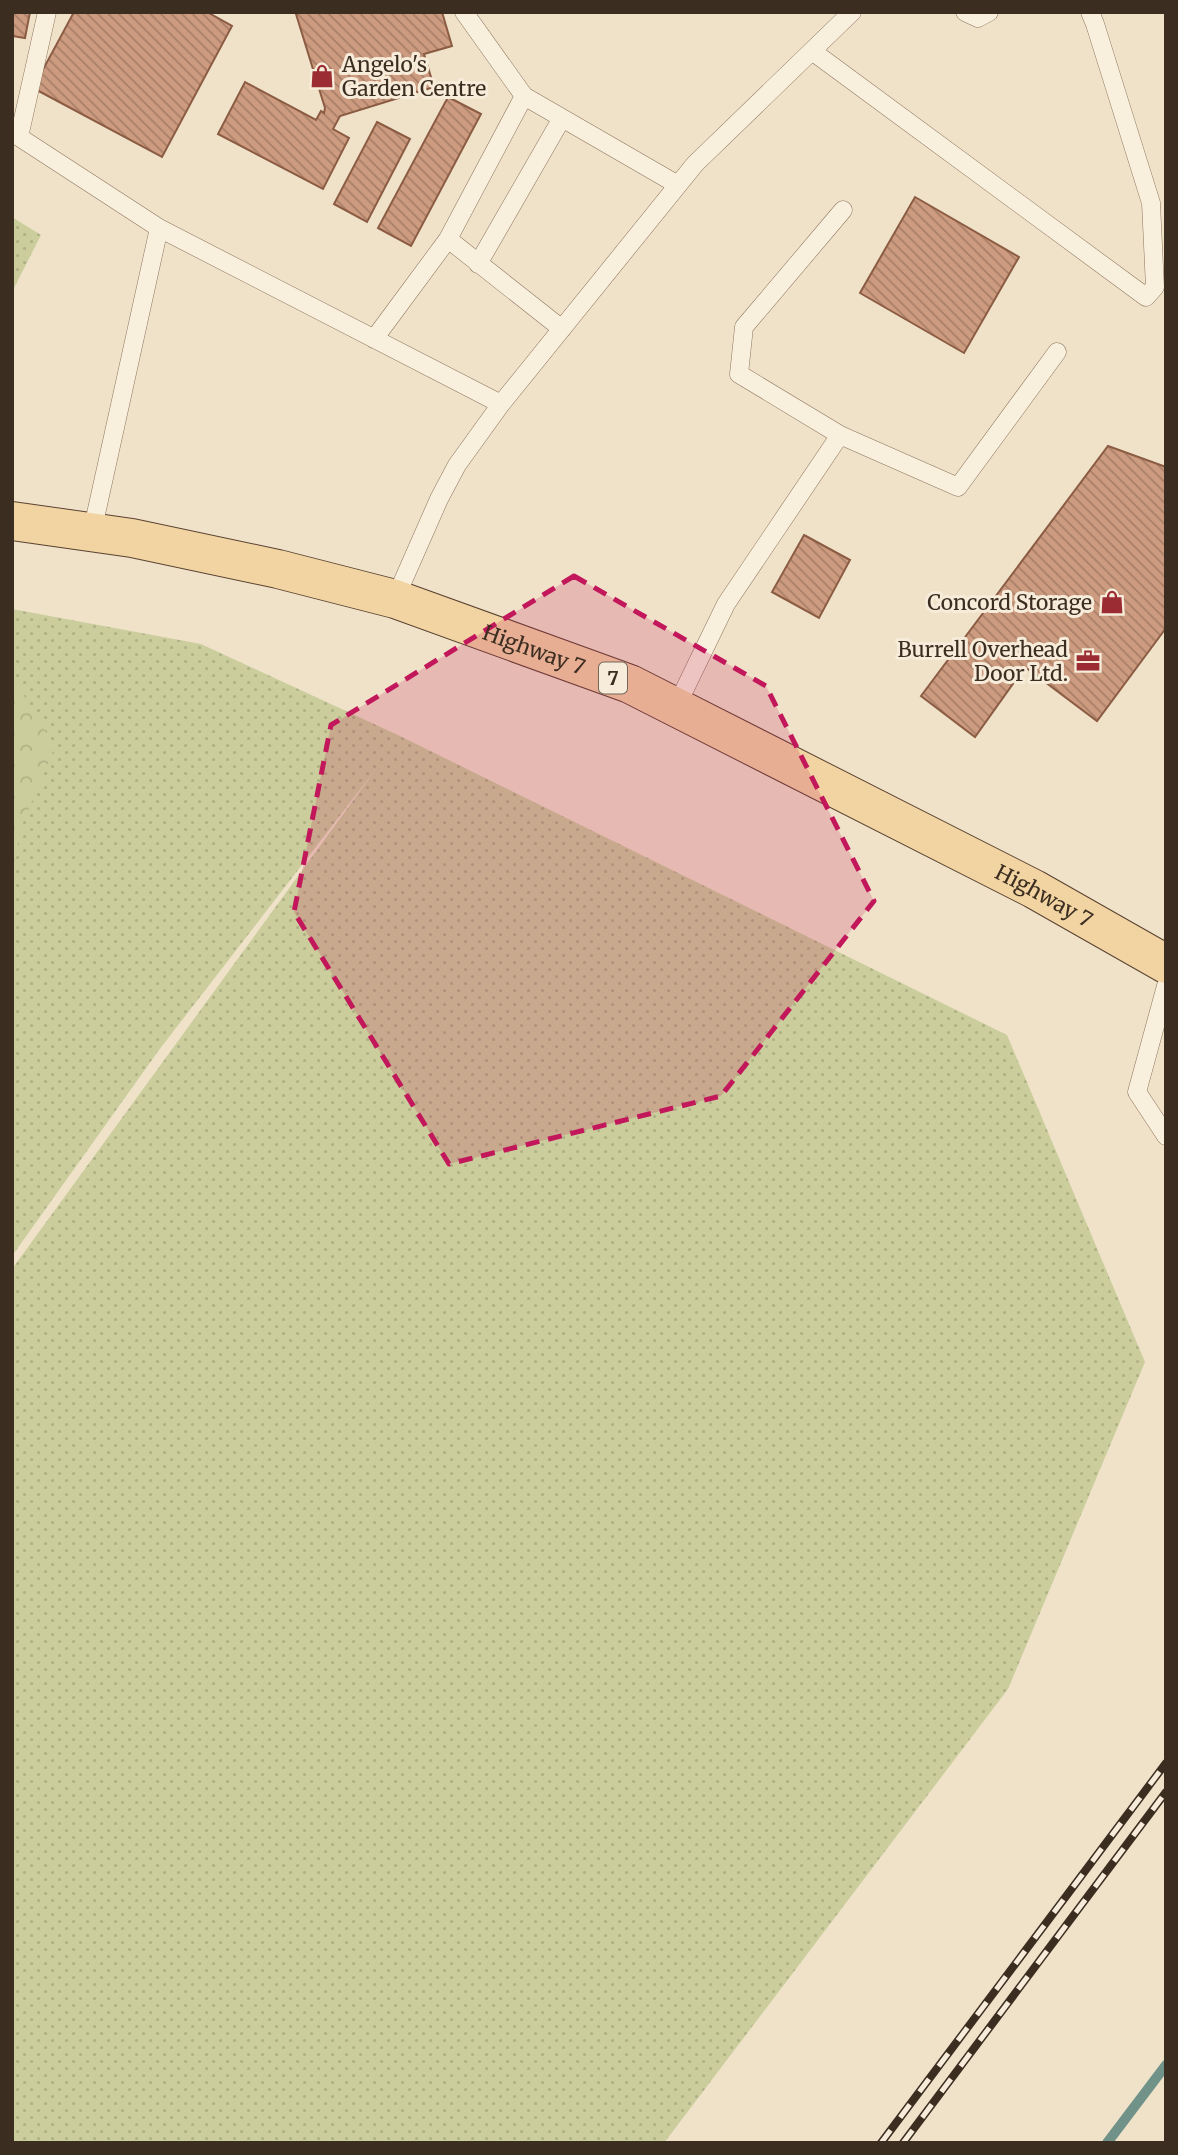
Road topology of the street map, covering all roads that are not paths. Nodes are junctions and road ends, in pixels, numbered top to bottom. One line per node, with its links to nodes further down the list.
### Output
1 (47, 12): 12 (lane)
2 (464, 12): 8 (lane)
3 (852, 12): 7 (lane)
4 (965, 12): 5 (lane)
5 (989, 12)
6 (1090, 12): 7 (lane)
7 (812, 51): 10 (lane)
8 (524, 96): 9 (lane); 13 (lane)
9 (562, 118): 10 (lane); 14 (lane)
10 (678, 185): 15 (lane)
11 (843, 209): 19 (lane)
12 (159, 228): 16 (lane); 21 (lane)
13 (448, 239): 14 (lane); 16 (lane)
14 (478, 264): 15 (lane)
15 (562, 329): 18 (lane)
16 (374, 339): 18 (lane)
17 (1057, 352): 19 (lane)
18 (501, 404): 22 (lane)
19 (841, 435): 23 (lane)
20 (12, 521): 21 (main road, Highway 7 / 7)
21 (92, 533): 22 (main road, Highway 7 / 7)
22 (395, 599): 23 (main road, Highway 7 / 7)
23 (676, 707): 24 (main road, Highway 7 / 7)
24 (1166, 964)
25 (1166, 986): 26 (lane)
26 (1166, 1136)

